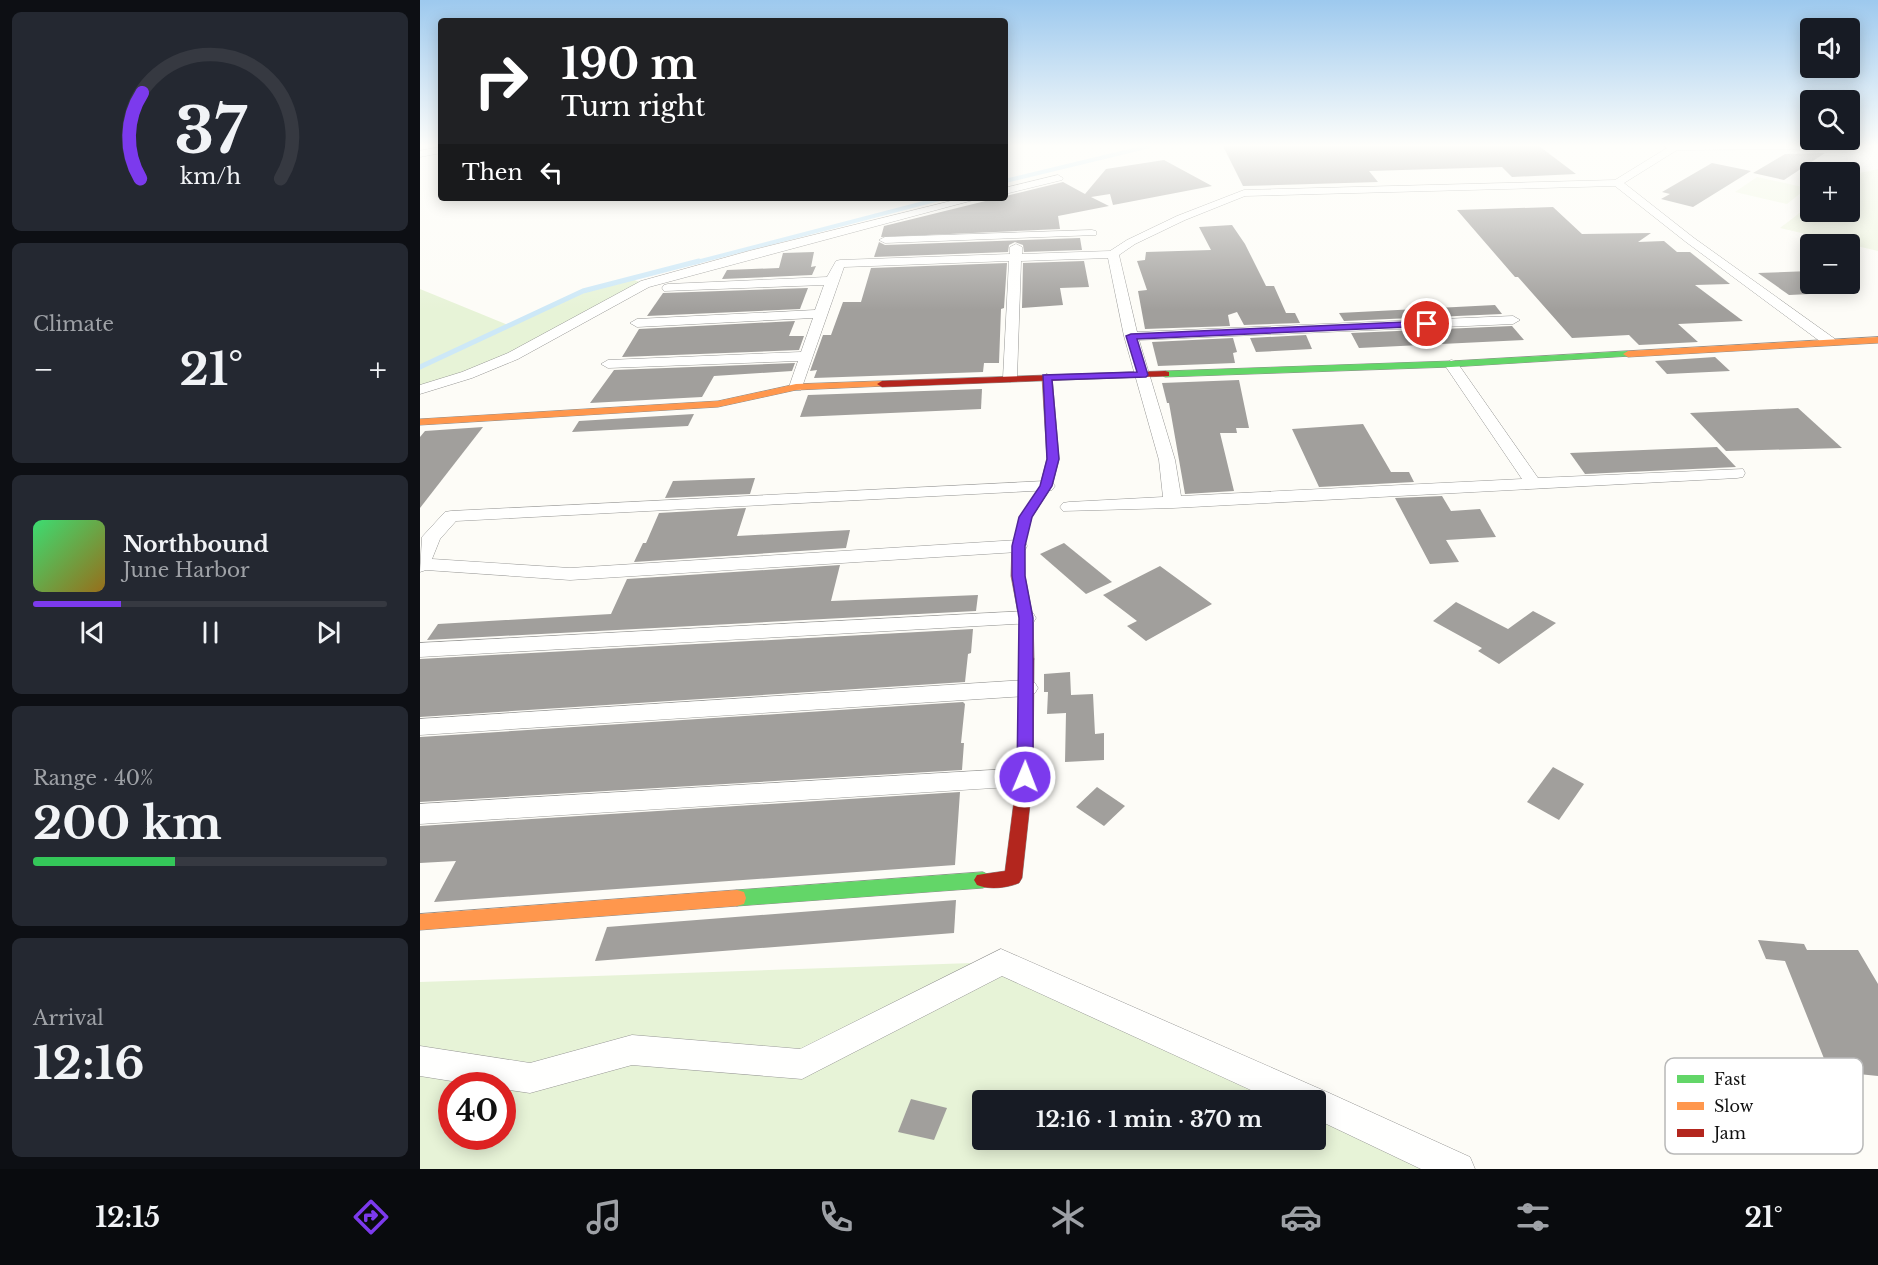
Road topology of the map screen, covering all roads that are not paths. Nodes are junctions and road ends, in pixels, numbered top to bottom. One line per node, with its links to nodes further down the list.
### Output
1 (964, 201): 24 (street)
2 (1225, 201): 7 (street)
3 (1639, 201): 16 (street)
4 (1015, 230): 5 (street); 6 (street); 8 (street)
5 (1092, 233)
6 (885, 240)
7 (1113, 254): 8 (street); 14 (street)
8 (1015, 258): 9 (street); 22 (street)
9 (832, 281): 10 (street); 11 (street)
10 (668, 288)
11 (821, 314): 13 (street); 17 (street)
12 (1513, 320): 14 (street)
13 (637, 323)
14 (1131, 336): 20 (street)
15 (1878, 340): 16 (street)
16 (1830, 342): 19 (street)
17 (805, 356): 18 (street); 23 (street)
18 (608, 364)
19 (1450, 364): 20 (street); 27 (street)
20 (1143, 375): 21 (street); 29 (street)
21 (1047, 377): 22 (street); 28 (street)
22 (1010, 378): 23 (street)
23 (796, 387): 25 (street)
24 (420, 390)
25 (420, 422)
26 (1737, 473): 27 (street)
27 (1534, 484): 29 (street)
28 (1046, 486): 31 (street); 32 (street)
29 (1173, 503): 30 (street)
30 (1069, 507)
31 (1018, 546): 32 (street); 33 (street)
32 (420, 565)
33 (1026, 618): 34 (street); 35 (street)
34 (420, 650)
35 (1027, 688): 36 (street); 37 (street)
36 (420, 727)
37 (1025, 777): 38 (street); 39 (street)
38 (420, 814)
39 (420, 922)
40 (420, 1061): 41 (street)
41 (1286, 1090)
42 (1326, 1108): 43 (street)
43 (1458, 1169)

